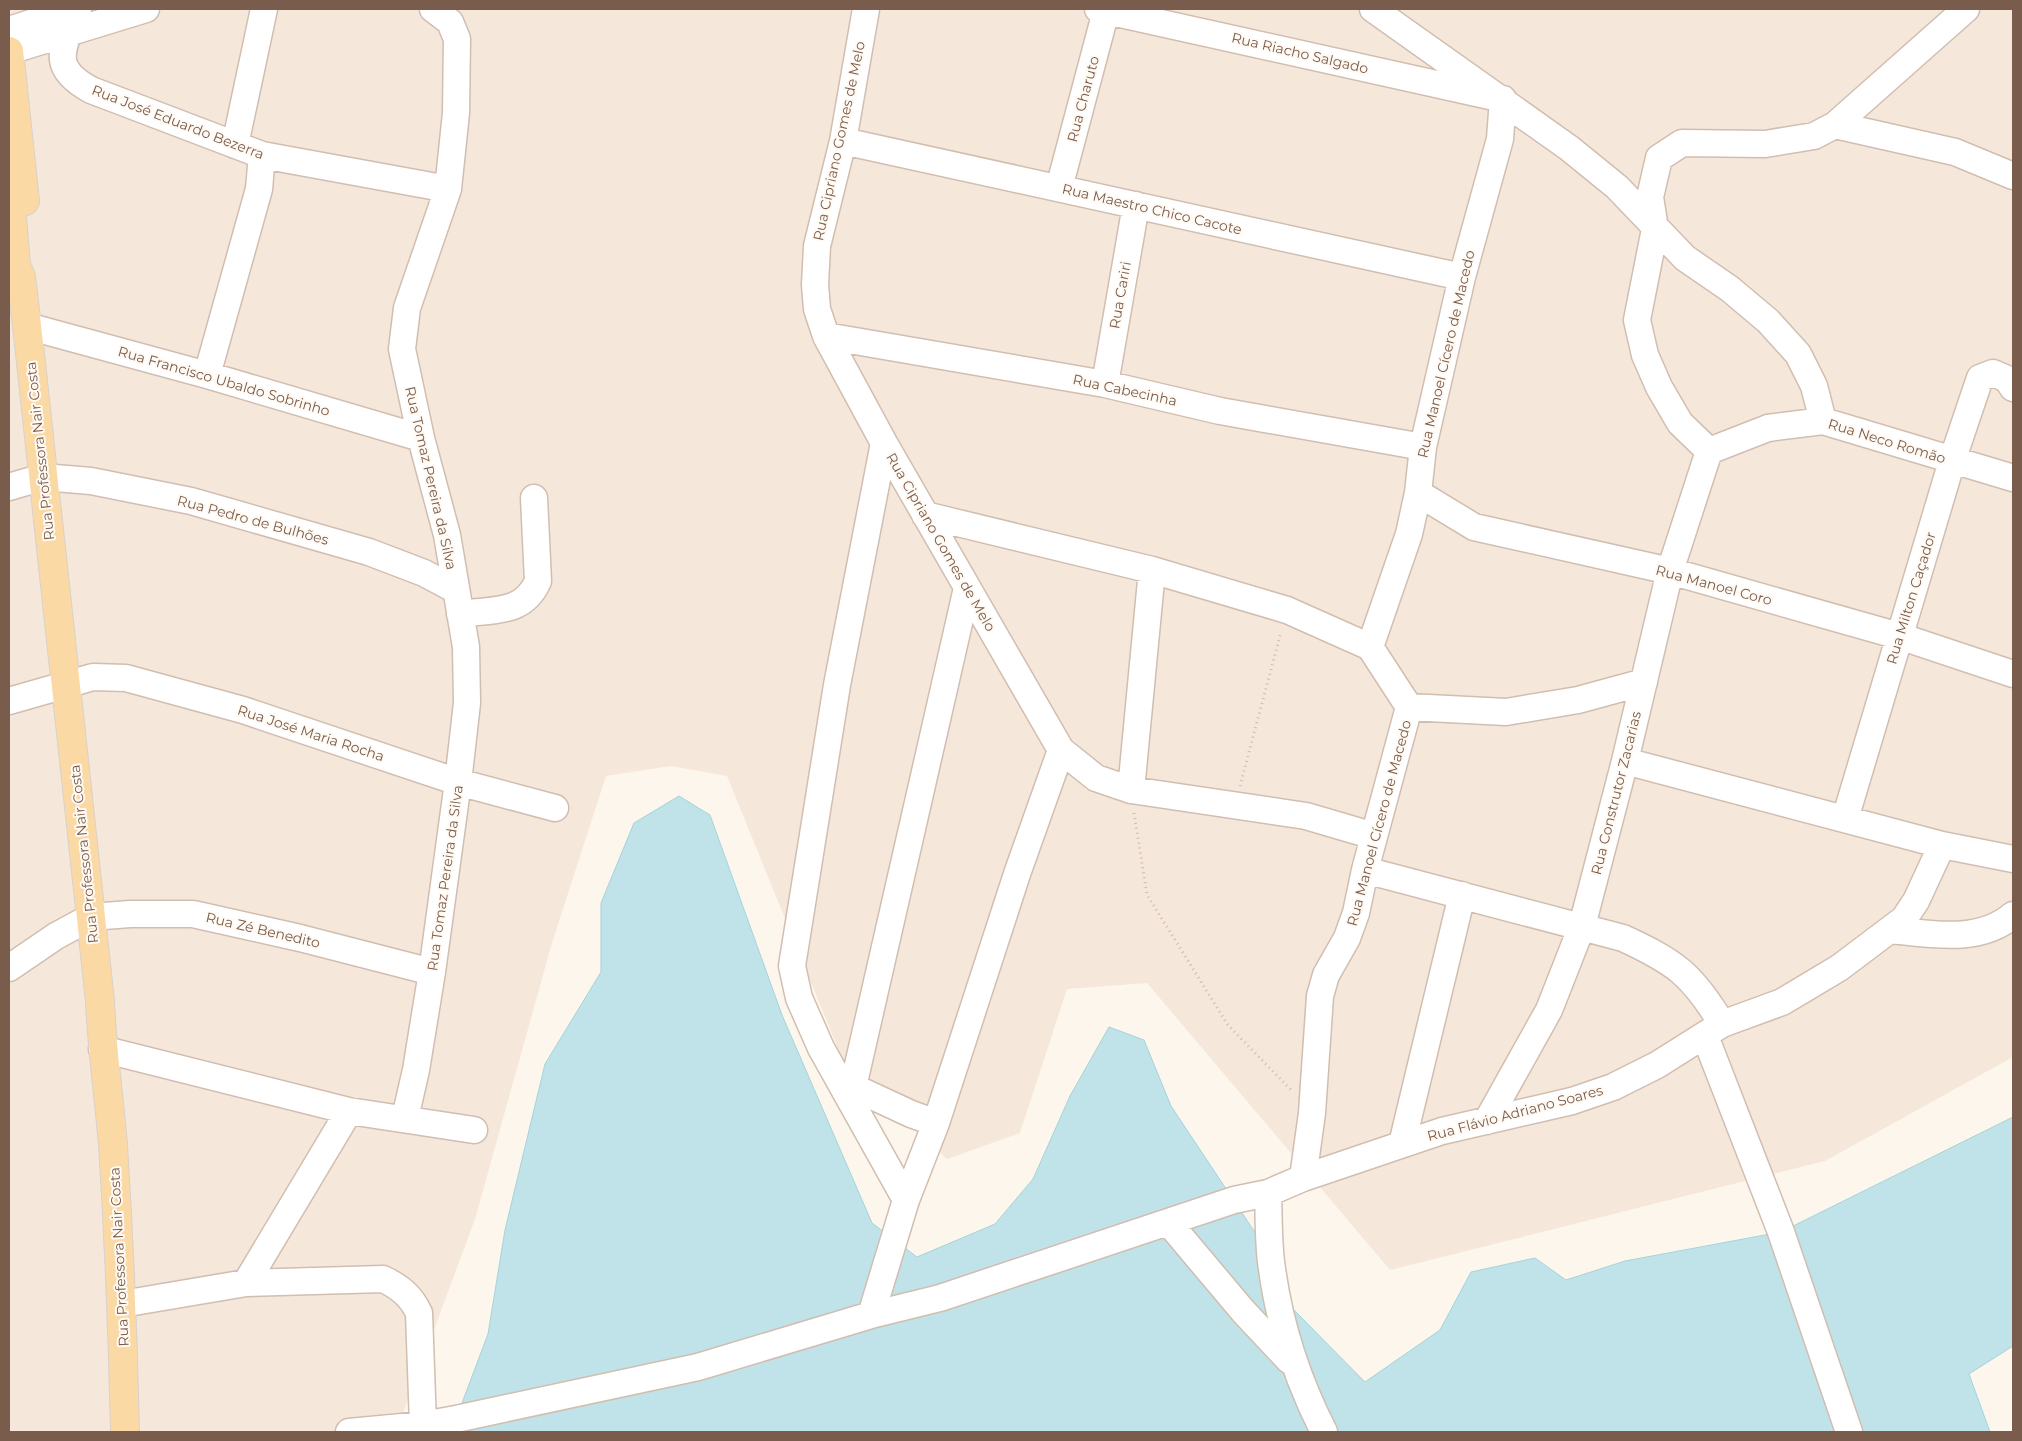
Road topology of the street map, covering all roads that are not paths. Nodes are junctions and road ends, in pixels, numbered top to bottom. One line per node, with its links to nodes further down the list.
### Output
1 (146, 9): 9 (street)
2 (264, 9): 15 (street)
3 (866, 9): 14 (street, Rua Cipriano Gomes de Melo)
4 (1373, 9): 12 (street)
5 (1966, 9): 13 (street)
6 (1102, 10): 7 (street, Rua Riacho Salgado); 19 (street, Rua Charuto)
7 (1134, 12): 12 (street, Rua Riacho Salgado)
8 (442, 15): 20 (street, Rua Tomaz Pereira da Silva)
9 (74, 17): 10 (street); 11 (street); 15 (street, Rua José Eduardo Bezerra)
10 (9, 30)
11 (9, 51): 23 (main road, Rua Professora Nair Costa)
12 (1503, 98): 22 (street); 24 (street, Rua Manoel Cícero de Macedo)
13 (1835, 125): 17 (street); 22 (street)
14 (842, 141): 19 (street, Rua Maestro Chico Cacote); 26 (street, Rua Cipriano Gomes de Melo)
15 (235, 145): 16 (street, Rua José Eduardo Bezerra)
16 (262, 155): 20 (street, Rua José Eduardo Bezerra); 27 (street)
17 (2013, 176)
18 (9, 180): 23 (main road, Rua Professora Nair Costa)
19 (1059, 188): 21 (street, Rua Maestro Chico Cacote)
20 (448, 190): 31 (street, Rua Tomaz Pereira da Silva)
21 (1136, 205): 24 (street, Rua Maestro Chico Cacote); 28 (street, Rua Cariri)
22 (1656, 229): 30 (street); 34 (street)
23 (17, 269): 25 (main road, Rua Professora Nair Costa)
24 (1462, 277): 33 (street, Rua Manoel Cícero de Macedo)
25 (27, 326): 27 (street, Rua Francisco Ubaldo Sobrinho); 36 (main road, Rua Professora Nair Costa)
26 (826, 336): 28 (street, Rua Cabecinha); 32 (street, Rua Cipriano Gomes de Melo)
27 (207, 375): 31 (street, Rua Francisco Ubaldo Sobrinho)
28 (1104, 384): 33 (street, Rua Cabecinha)
29 (2013, 388): 35 (street, Rua Milton Caçador)
30 (1823, 420): 34 (street, Rua Neco Romão); 35 (street, Rua Neco Romão)
31 (421, 438): 45 (street, Rua Tomaz Pereira da Silva)
32 (884, 443): 41 (street, Rua Cipriano Gomes de Melo); 72 (street)
33 (1423, 448): 39 (street, Rua Manoel Cícero de Macedo)
34 (1709, 451): 43 (street, Rua Construtor Zacarias)
35 (1952, 461): 37 (street, Rua Neco Romão); 46 (street, Rua Milton Caçador)
36 (43, 476): 38 (street); 45 (street, Rua Pedro de Bulhões); 50 (main road, Rua Professora Nair Costa)
37 (2013, 478)
38 (9, 487)
39 (1418, 493): 43 (street, Rua Manoel Coro); 47 (street, Rua Manoel Cícero de Macedo)
40 (534, 498): 45 (street)
41 (924, 515): 42 (street); 44 (street, Rua Cipriano Gomes de Melo)
42 (1152, 570): 47 (street); 56 (street)
43 (1670, 571): 46 (street, Rua Manoel Coro); 49 (street, Rua Construtor Zacarias)
44 (967, 588): 53 (street, Rua Cipriano Gomes de Melo); 72 (street)
45 (458, 602): 55 (street, Rua Tomaz Pereira da Silva)
46 (1899, 636): 48 (street, Rua Manoel Coro); 58 (street, Rua Milton Caçador)
47 (1370, 648): 52 (street, Rua Manoel Cícero de Macedo)
48 (2013, 674)
49 (1644, 682): 52 (street); 54 (street, Rua Construtor Zacarias)
50 (64, 685): 51 (street, Rua José Maria Rocha); 55 (street, Rua José Maria Rocha); 65 (main road, Rua Professora Nair Costa)
51 (9, 701)
52 (1409, 707): 59 (street, Rua Manoel Cícero de Macedo)
53 (1061, 750): 56 (street, Rua Cipriano Gomes de Melo); 76 (street)
54 (1625, 761): 58 (street); 66 (street, Rua Construtor Zacarias)
55 (458, 782): 57 (street, Rua José Maria Rocha); 69 (street, Rua Tomaz Pereira da Silva)
56 (1130, 790): 59 (street, Rua Cipriano Gomes de Melo)
57 (555, 808)
58 (1845, 819): 60 (street)
59 (1374, 836): 62 (street, Rua Manoel Cícero de Macedo)
60 (1942, 845): 61 (street); 67 (street, Rua Flávio Adriano Soares)
61 (2013, 859)
62 (1365, 870): 63 (street); 79 (street, Rua Manoel Cícero de Macedo)
63 (1462, 895): 66 (street); 78 (street)
64 (2013, 915): 67 (street)
65 (91, 917): 68 (street); 69 (street, Rua Zé Benedito); 71 (main road, Rua Professora Nair Costa)
66 (1582, 926): 70 (street); 75 (street, Rua Construtor Zacarias)
67 (1890, 930): 70 (street, Rua Flávio Adriano Soares)
68 (9, 968)
69 (432, 972): 74 (street, Rua Tomaz Pereira da Silva)
70 (1714, 1030): 75 (street, Rua Flávio Adriano Soares); 91 (street)
71 (102, 1049): 73 (street); 84 (main road, Rua Professora Nair Costa)
72 (852, 1094): 76 (street); 81 (street)
73 (350, 1111): 74 (street); 83 (street)
74 (405, 1118): 77 (street)
75 (1487, 1121): 78 (street, Rua Flávio Adriano Soares)
76 (936, 1123): 81 (street)
77 (474, 1130)
78 (1402, 1144): 79 (street, Rua Flávio Adriano Soares)
79 (1303, 1178): 80 (street, Rua Flávio Adriano Soares)
80 (1268, 1193): 82 (street, Rua Flávio Adriano Soares); 86 (street)
81 (906, 1200): 85 (street)
82 (1170, 1223): 85 (street, Rua Flávio Adriano Soares); 86 (street)
83 (246, 1283): 84 (street); 87 (street)
84 (122, 1304): 88 (main road, Rua Professora Nair Costa)
85 (871, 1315): 87 (street, Rua Flávio Adriano Soares)
86 (1295, 1366): 90 (street)
87 (423, 1425): 89 (street, Rua Flávio Adriano Soares)
88 (126, 1432)
89 (349, 1432)
90 (1324, 1432)
91 (1849, 1432)

